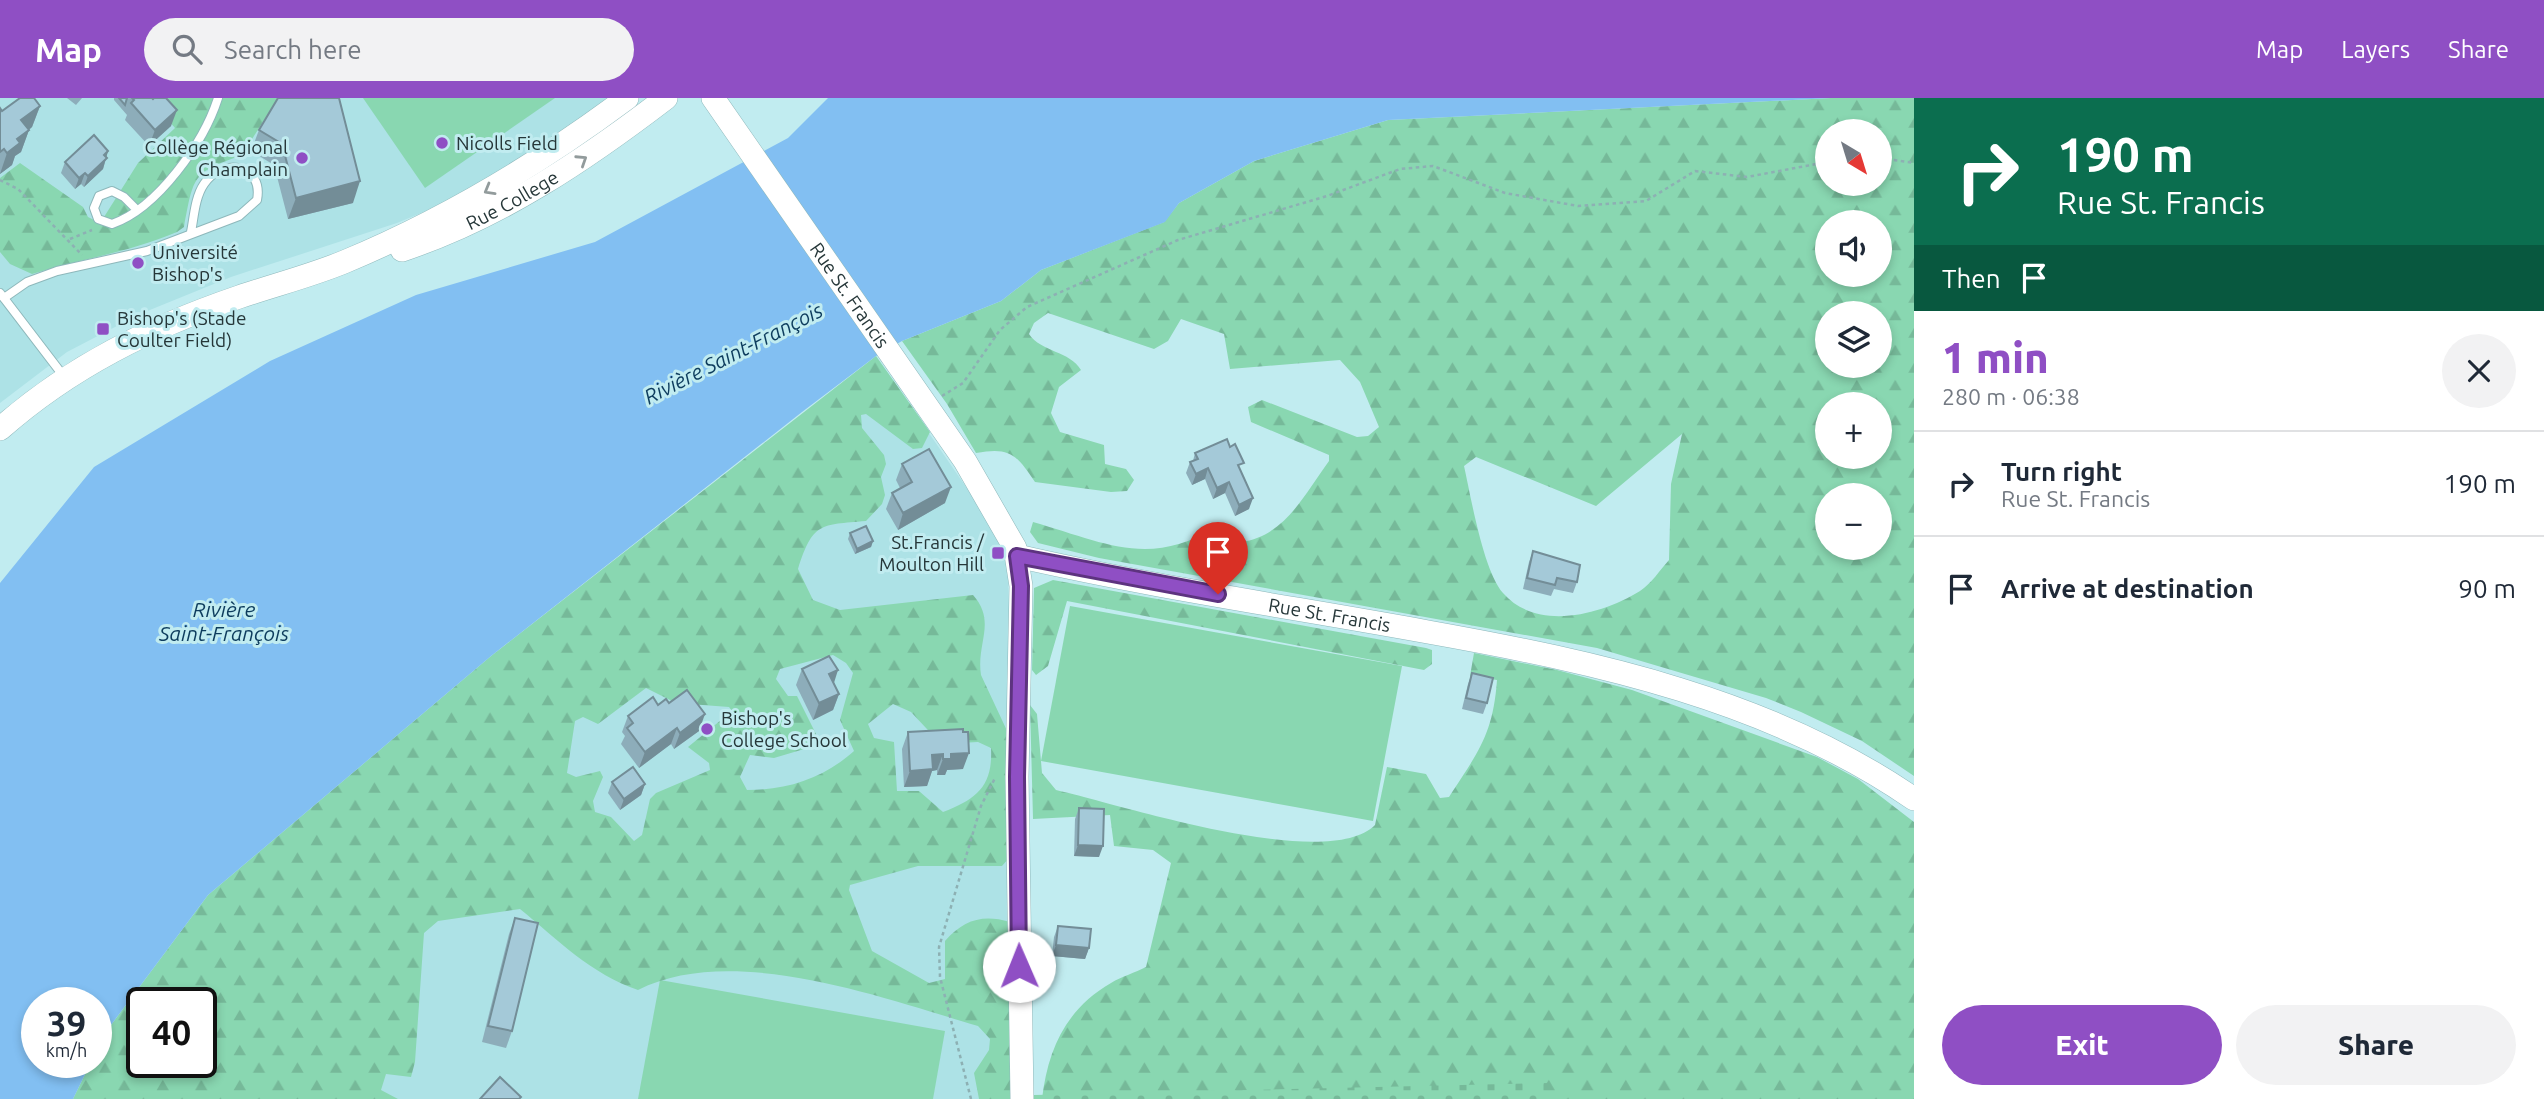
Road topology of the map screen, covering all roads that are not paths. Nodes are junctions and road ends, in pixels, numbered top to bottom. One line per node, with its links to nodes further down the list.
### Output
1 (218, 98): 5 (lane)
2 (627, 98): 7 (street, Rue College, one-way to 7)
3 (666, 98): 7 (street, Rue College, one-way to 3)
4 (713, 98): 11 (street, Rue St. Francis)
5 (137, 209): 5 (lane)
6 (191, 232): 6 (lane); 8 (lane)
7 (341, 264): 9 (street, Rue College)
8 (2, 296): 9 (lane)
9 (65, 378): 10 (street, Rue College)
10 (0, 429)
11 (1017, 556): 12 (street, Rue St. Francis); 13 (street)
12 (1914, 799)
13 (1022, 1099)

